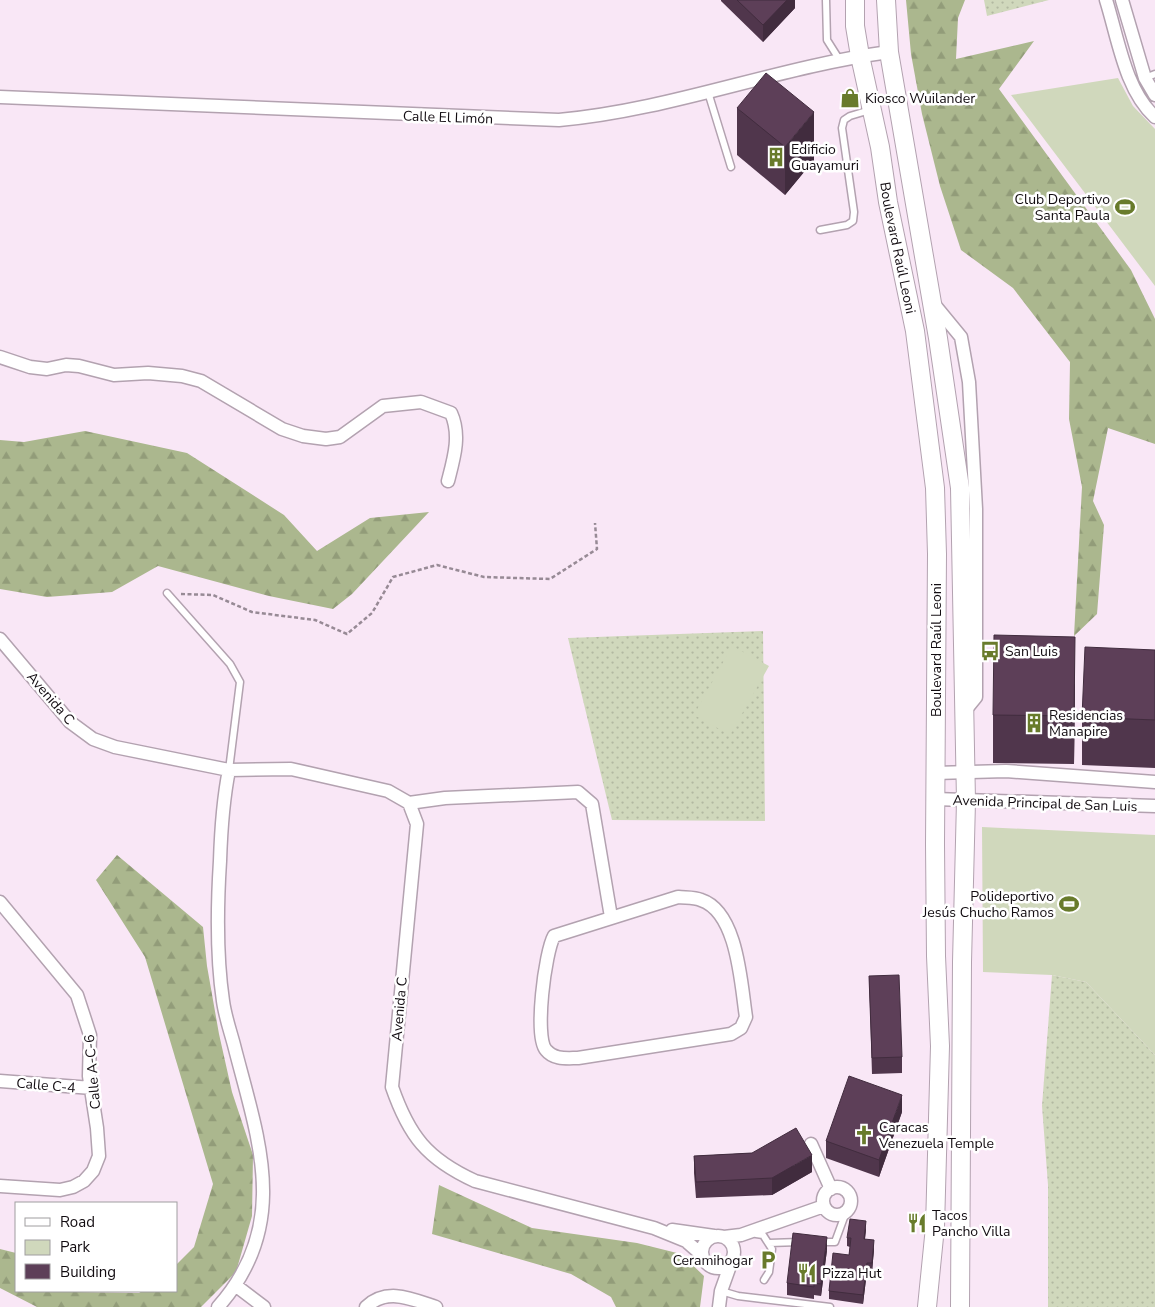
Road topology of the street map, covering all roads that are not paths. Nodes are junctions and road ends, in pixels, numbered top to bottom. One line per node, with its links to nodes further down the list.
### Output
1 (826, 0): 8 (lane)
2 (855, 0): 7 (main road, Boulevard Raúl Leoni)
3 (886, 0): 6 (main road, Boulevard Raúl Leoni)
4 (1106, 0): 14 (street)
5 (1122, 0): 9 (street)
6 (889, 52): 7 (street, Calle El Limón); 17 (main road, Boulevard Raúl Leoni)
7 (860, 56): 8 (street, Calle El Limón); 13 (main road, Boulevard Raúl Leoni)
8 (839, 59): 10 (street, Calle El Limón)
9 (1150, 76): 11 (street)
10 (708, 92): 12 (street, Calle El Limón); 15 (lane)
11 (1155, 95)
12 (0, 98)
13 (872, 110): 16 (lane); 24 (main road, Boulevard Raúl Leoni)
14 (1155, 117)
15 (731, 167)
16 (820, 230)
17 (931, 302): 22 (main road, Boulevard Raúl Leoni); 22 (street)
18 (0, 357): 19 (street)
19 (448, 481)
20 (167, 593): 23 (lane)
21 (0, 639): 23 (street, Avenida C)
22 (963, 713): 25 (main road, Boulevard Raúl Leoni)
23 (229, 770): 29 (street, Avenida C); 50 (street)
24 (935, 773): 25 (street, Avenida Principal de San Luis); 27 (main road, Boulevard Raúl Leoni)
25 (964, 773): 26 (street, Avenida Principal de San Luis); 28 (main road, Boulevard Raúl Leoni)
26 (1155, 782)
27 (935, 799): 28 (street, Avenida Principal de San Luis); 58 (main road, Boulevard Raúl Leoni)
28 (966, 801): 30 (street, Avenida Principal de San Luis); 59 (main road, Boulevard Raúl Leoni)
29 (409, 803): 32 (street); 40 (street, Avenida C)
30 (1155, 806)
31 (0, 902): 34 (street, Calle A-C-6)
32 (611, 918): 32 (street)
33 (0, 1081): 34 (street, Calle C-4)
34 (92, 1088): 36 (street, Calle A-C-6)
35 (811, 1144): 37 (street)
36 (0, 1186)
37 (831, 1189): 38 (street); 39 (street)
38 (824, 1206): 39 (street); 41 (street, Avenida C)
39 (846, 1212): 44 (lane)
40 (654, 1228): 42 (street, Avenida C); 46 (street, Avenida C)
41 (761, 1230): 42 (street, Avenida C); 45 (lane); 47 (street, Avenida C)
42 (719, 1236): 46 (street); 47 (street)
43 (807, 1242): 45 (lane)
44 (816, 1242)
45 (769, 1243): 49 (lane)
46 (702, 1254): 48 (street, Avenida C)
47 (733, 1259): 48 (street); 51 (street, Avenida C)
48 (712, 1267): 51 (street, Avenida C)
49 (764, 1280)
50 (235, 1286): 52 (street); 53 (street)
51 (721, 1291): 56 (street, Avenida C); 57 (lane)
52 (218, 1307)
53 (264, 1307)
54 (366, 1307): 55 (street)
55 (436, 1307)
56 (719, 1307)
57 (830, 1307)
58 (927, 1307)
59 (960, 1307)

